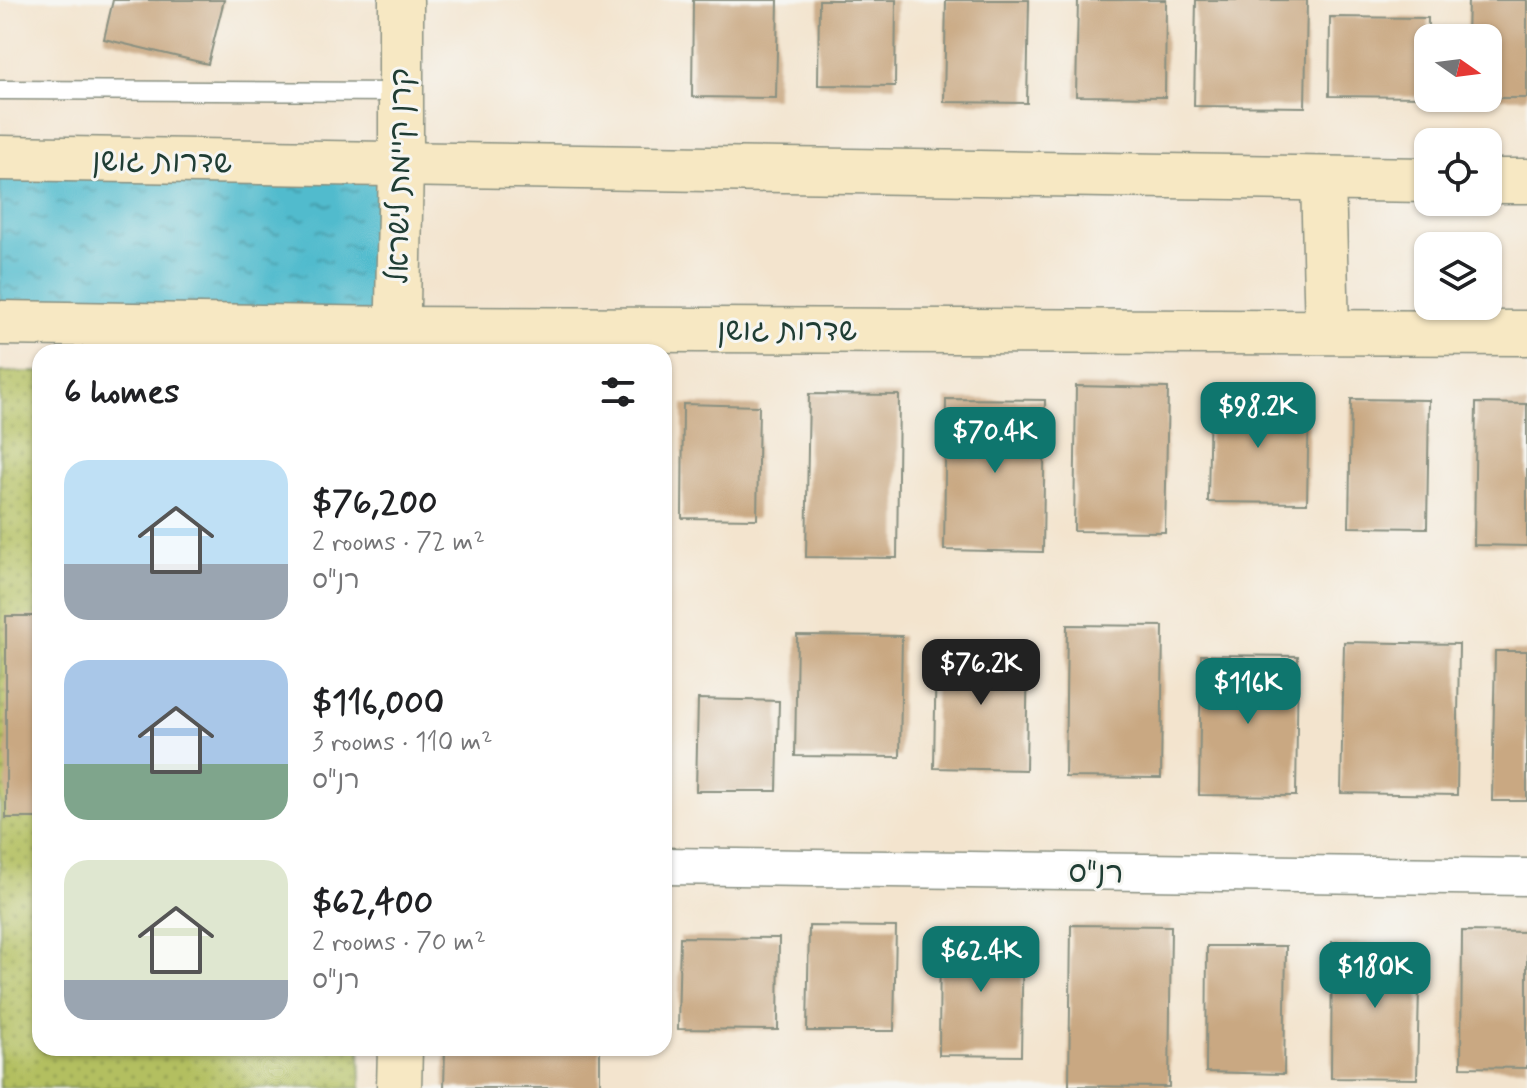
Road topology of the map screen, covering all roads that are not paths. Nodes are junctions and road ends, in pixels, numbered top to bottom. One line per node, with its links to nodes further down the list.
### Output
1 (401, 0): 3 (street, קרן קיימת לישראל)
2 (0, 90): 3 (lane)
3 (401, 92): 5 (street, קרן קיימת לישראל)
4 (0, 158): 5 (street, שדרות גושן)
5 (401, 165): 6 (street, שדרות גושן); 13 (street, קרן קיימת לישראל)
6 (1323, 179): 7 (street, שדרות גושן); 11 (street)
7 (1414, 180)
8 (1502, 181): 9 (street)
9 (1527, 181)
10 (0, 323): 13 (street, שדרות גושן)
11 (1327, 331): 12 (street, שדרות גושן); 13 (street, שדרות גושן)
12 (1527, 333)
13 (397, 340)
14 (672, 866): 15 (street, רנ"ס)
15 (1527, 877)
16 (400, 1056): 17 (street)
17 (399, 1088)

